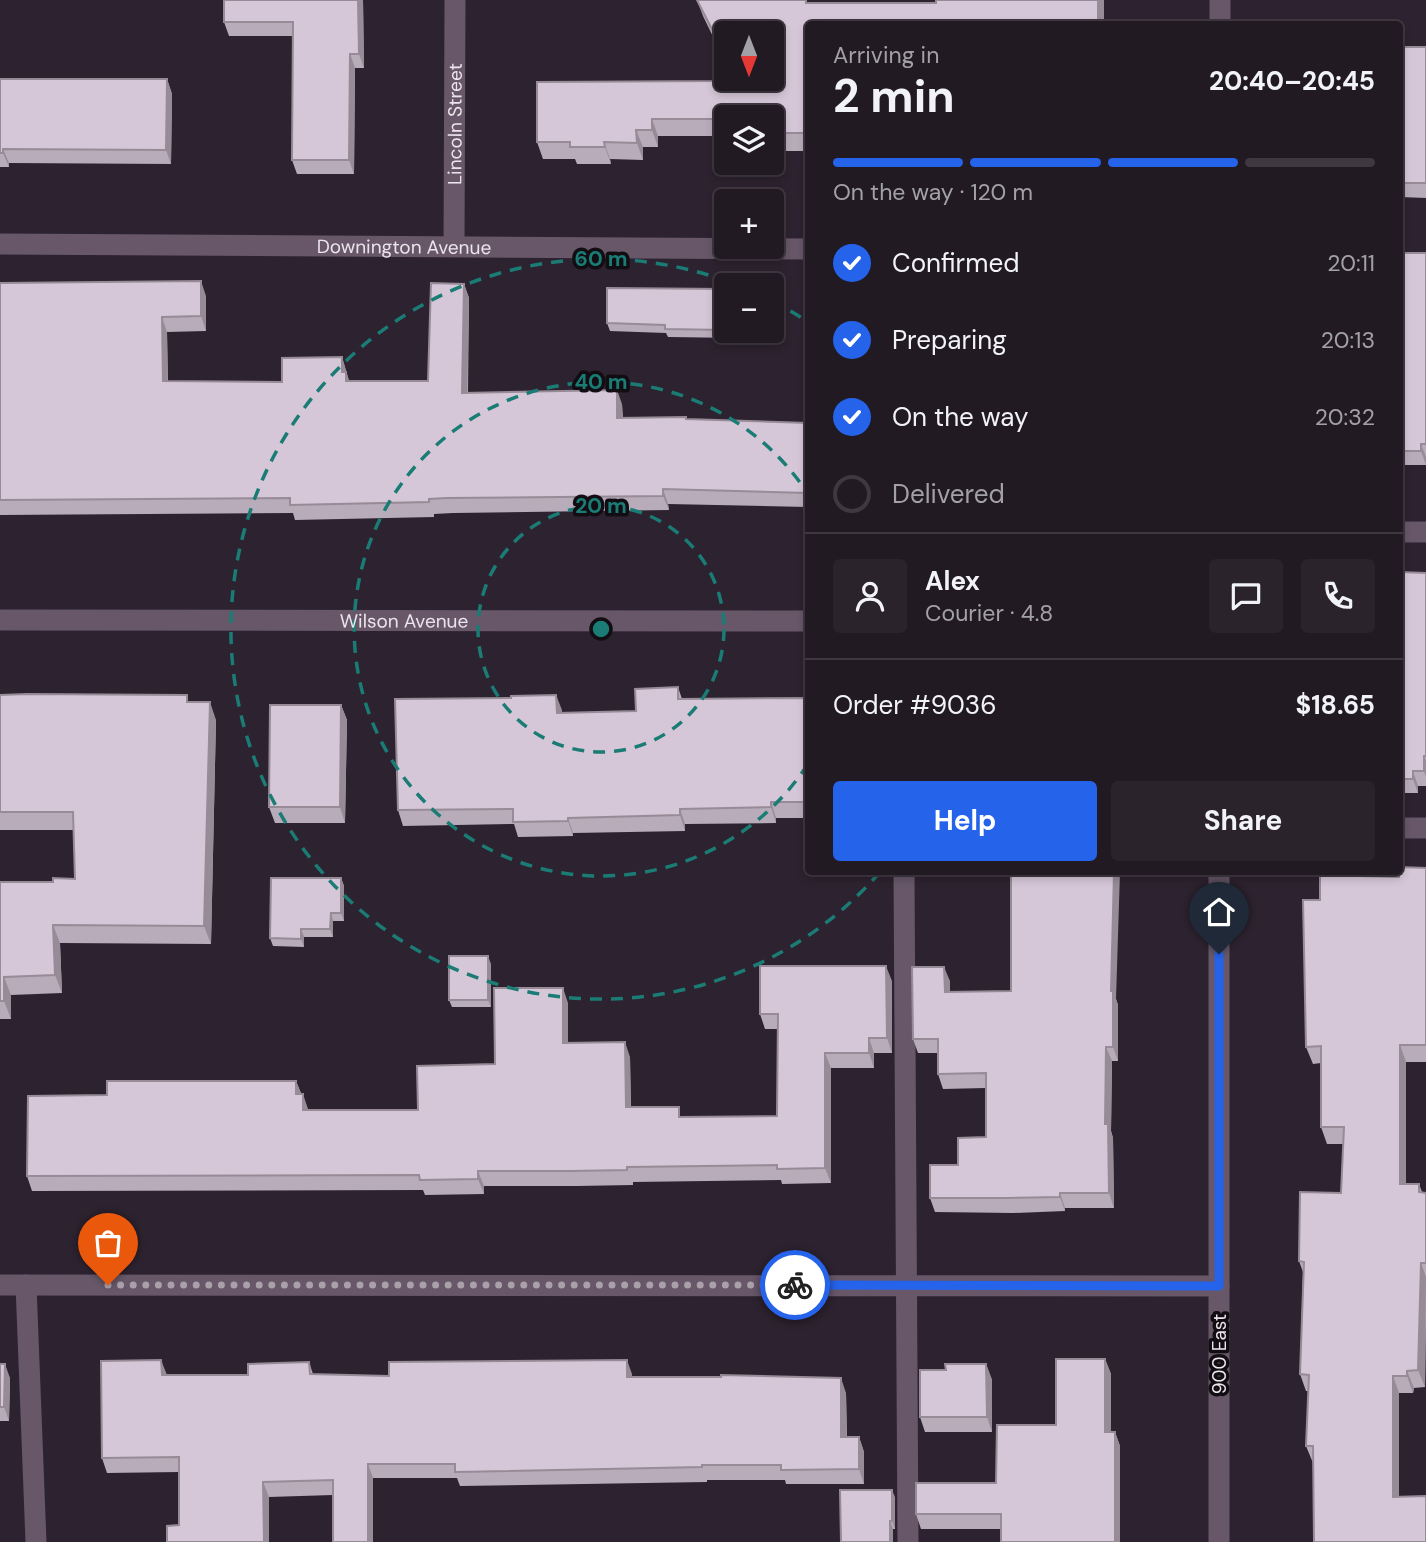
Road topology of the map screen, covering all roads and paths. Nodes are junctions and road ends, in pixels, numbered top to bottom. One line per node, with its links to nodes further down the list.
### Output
1 (455, 0): 5 (street, Lincoln Street)
2 (1220, 0): 3 (street)
3 (1220, 21)
4 (0, 244): 5 (street, Downington Avenue)
5 (454, 246): 6 (street, Downington Avenue)
6 (805, 249)
7 (1403, 532): 8 (street)
8 (1426, 532)
9 (0, 620): 10 (street, Wilson Avenue)
10 (805, 621)
11 (1403, 828): 12 (street)
12 (1426, 828)
13 (904, 875): 17 (street)
14 (1219, 875): 18 (street, 900 East)
15 (0, 1284): 16 (street)
16 (26, 1285): 17 (street); 19 (street)
17 (906, 1285): 18 (street); 20 (street)
18 (1219, 1286): 21 (street, 900 East)
19 (36, 1542)
20 (908, 1542)
21 (1219, 1542)

